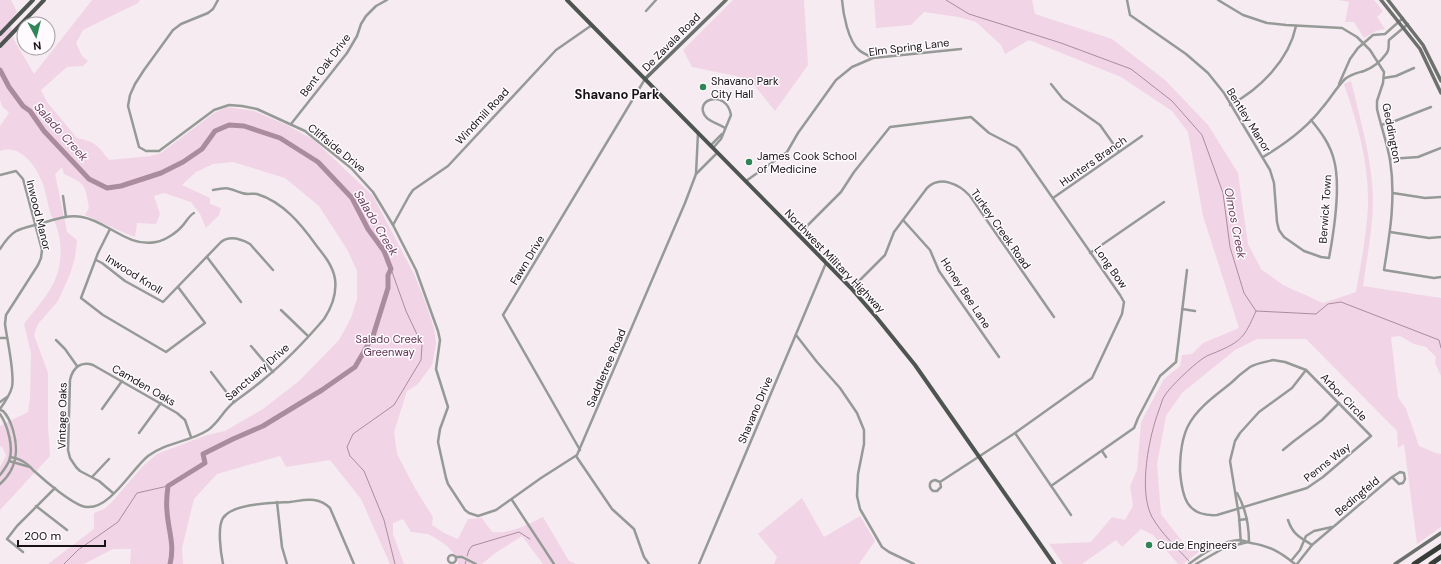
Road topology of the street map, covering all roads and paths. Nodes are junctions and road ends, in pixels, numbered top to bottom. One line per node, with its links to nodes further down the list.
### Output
1 (33, 0): 21 (main road)
2 (44, 0): 26 (main road)
3 (218, 0): 42 (street, Cliffside Drive)
4 (387, 0): 42 (street, Bent Oak Drive)
5 (566, 0): 17 (main road, Northwest Military Highway)
6 (656, 0): 13 (street)
7 (726, 0): 34 (main road, De Zavala Road)
8 (842, 0): 28 (street)
9 (1127, 0): 39 (street, Bentley Manor)
10 (1218, 0): 18 (street)
11 (1381, 0): 15 (main road)
12 (1388, 0): 14 (main road)
13 (646, 11)
14 (1403, 18): 15 (street); 16 (main road)
15 (1399, 22): 19 (main road); 20 (street)
16 (1408, 24): 19 (street); 31 (main road)
17 (592, 25): 34 (main road, Northwest Military Highway); 66 (street, Windmill Road)
18 (1296, 26): 25 (street); 39 (street)
19 (1404, 27): 23 (street); 32 (main road)
20 (1392, 28): 22 (street); 23 (street)
21 (0, 34)
22 (1385, 34): 24 (street); 25 (street)
23 (1396, 34): 24 (street)
24 (1389, 40): 29 (street)
25 (1364, 43): 29 (street); 37 (street)
26 (0, 46)
27 (960, 49): 28 (street, Elm Spring Lane)
28 (873, 58): 55 (street, Elm Spring Lane)
29 (1378, 61): 33 (street); 37 (street)
30 (1414, 68): 33 (street)
31 (1436, 70): 32 (street); 35 (main road)
32 (1431, 72): 38 (main road)
33 (1384, 78): 43 (street, Geddington)
34 (645, 79): 45 (main road, Northwest Military Highway); 111 (street, Fawn Drive)
35 (1441, 81)
36 (1051, 84): 49 (street)
37 (1338, 87): 41 (street)
38 (1441, 93)
39 (1230, 104): 51 (street, Bentley Manor)
40 (1431, 107): 43 (street)
41 (1311, 120): 51 (street); 74 (street, Berwick Town)
42 (291, 124): 66 (street, Cliffside Drive)
43 (1381, 125): 52 (street, Geddington)
44 (725, 128): 44 (street); 47 (street)
45 (698, 133): 47 (main road, Northwest Military Highway); 53 (street, Saddletree Road)
46 (1142, 136): 49 (street, Hunters Branch)
47 (711, 147): 50 (main road, Northwest Military Highway)
48 (1441, 148): 52 (street)
49 (1119, 152): 60 (street, Hunters Branch)
50 (717, 153): 53 (street, Saddletree Road); 55 (main road, Northwest Military Highway)
51 (1263, 157): 74 (street, Bentley Manor)
52 (1390, 160): 57 (street, Geddington)
53 (696, 174): 111 (street, Saddletree Road)
54 (0, 175): 65 (street, Inwood Manor)
55 (746, 181): 69 (main road, Northwest Military Highway)
56 (213, 190): 88 (street, Sanctuary Drive)
57 (1393, 193): 59 (street); 68 (street, Geddington)
58 (63, 196): 63 (street)
59 (1441, 197)
60 (1053, 198): 69 (street, Long Bow); 72 (street, Long Bow)
61 (1164, 202): 72 (street)
62 (194, 213): 67 (street)
63 (66, 217): 65 (street); 67 (street)
64 (903, 220): 81 (street, Turkey Creek Road); 86 (street, Turkey Creek Road); 93 (street, Honey Bee Lane)
65 (35, 225): 71 (street); 90 (street, Inwood Manor)
66 (393, 225): 137 (street, Cliffside Drive)
67 (110, 229): 75 (street)
68 (1390, 232): 70 (street); 79 (street, Geddington)
69 (798, 235): 76 (main road, Northwest Military Highway)
70 (1441, 238)
71 (0, 249)
72 (1090, 253): 107 (street, Long Bow)
73 (207, 257): 77 (street); 80 (street); 82 (street)
74 (1329, 258)
75 (96, 260): 80 (street, Inwood Knoll); 80 (street)
76 (826, 263): 81 (main road, Northwest Military Highway); 87 (street, Shavano Drive)
77 (273, 270)
78 (1187, 270): 83 (street)
79 (1441, 277)
80 (178, 287)
81 (851, 288): 115 (main road, Northwest Military Highway)
82 (241, 302)
83 (1182, 309): 85 (street); 113 (street)
84 (281, 310): 88 (street)
85 (1195, 311)
86 (1054, 317)
87 (796, 334): 163 (street, Shavano Drive); 164 (street)
88 (308, 336): 97 (street, Sanctuary Drive)
89 (0, 338): 90 (street)
90 (7, 338): 99 (street, Inwood Manor)
91 (56, 340): 94 (street)
92 (251, 346): 97 (street)
93 (998, 357)
94 (77, 366): 98 (street, Camden Oaks); 124 (street, Vintage Oaks)
95 (1306, 370): 102 (street, Arbor Circle); 130 (street); 136 (street, Penns Way)
96 (211, 372): 101 (street)
97 (273, 372): 101 (street, Sanctuary Drive)
98 (122, 382): 103 (street, Camden Oaks); 104 (street)
99 (8, 396): 100 (street); 105 (street, Inwood Manor)
100 (0, 402)
101 (234, 402): 110 (street, Sanctuary Drive)
102 (1339, 403): 109 (street, Arbor Circle); 112 (street)
103 (161, 404): 108 (street); 110 (street, Camden Oaks)
104 (102, 409)
105 (0, 410): 118 (street)
106 (0, 414): 116 (street)
107 (1015, 433): 115 (street, Long Bow); 128 (street)
108 (139, 434)
109 (1371, 436): 135 (street, Penns Way)
110 (192, 437): 131 (street, Sanctuary Drive)
111 (580, 450): 114 (street, Saddletree Road)
112 (1283, 450)
113 (1102, 451): 117 (street); 128 (street)
114 (576, 456): 132 (street, Saddletree Road); 162 (street)
115 (979, 456): 126 (street, Long Bow); 165 (main road, Northwest Military Highway)
116 (10, 457): 118 (street, Sanctuary Drive); 120 (street)
117 (1106, 457)
118 (16, 458): 121 (street); 122 (street, Sanctuary Drive)
119 (108, 459): 124 (street)
120 (9, 462): 121 (street, Sanctuary Drive); 123 (street)
121 (15, 464): 122 (street, Sanctuary Drive); 127 (street)
122 (30, 468): 129 (street, Sanctuary Drive)
123 (0, 475)
124 (92, 477): 131 (street, Vintage Oaks)
125 (1392, 477): 125 (street, Bedingfeld); 142 (street, Bedingfeld)
126 (940, 482): 126 (street)
127 (0, 484)
128 (1051, 486): 138 (street)
129 (55, 488): 131 (street, Sanctuary Drive); 134 (street)
130 (1236, 492): 135 (street); 136 (street)
131 (113, 493)
132 (512, 500): 137 (street, Saddletree Road); 161 (street)
133 (277, 502): 157 (street); 158 (street); 159 (street)
134 (36, 506): 143 (street); 151 (street)
135 (1244, 507): 136 (street, Penns Way); 139 (street)
136 (1238, 509): 140 (street)
137 (473, 515)
138 (1071, 515)
139 (1247, 519): 140 (street); 147 (street)
140 (1239, 520): 145 (street)
141 (1288, 520): 146 (street)
142 (1333, 527): 146 (street, Bedingfeld); 149 (street, Bedingfeld)
143 (67, 530)
144 (1441, 533): 169 (main road)
145 (1241, 540): 147 (street); 148 (street); 166 (street)
146 (1304, 540): 149 (street); 152 (street)
147 (1249, 542): 148 (street); 156 (street)
148 (1241, 544): 167 (street)
149 (1312, 545): 153 (street, Bedingfeld)
150 (1441, 546): 170 (highway)
151 (23, 552)
152 (1299, 552): 153 (street); 156 (street)
153 (1304, 556): 168 (street, Bedingfeld)
154 (456, 557): 160 (street)
155 (1441, 557): 171 (highway)
156 (1291, 561): 168 (street)
157 (223, 564)
158 (287, 564)
159 (354, 564)
160 (476, 564)
161 (554, 564)
162 (649, 564)
163 (699, 564)
164 (914, 564)
165 (1054, 564)
166 (1189, 564)
167 (1196, 564)
168 (1296, 564)
169 (1395, 564)
170 (1414, 564)
171 (1431, 564)

